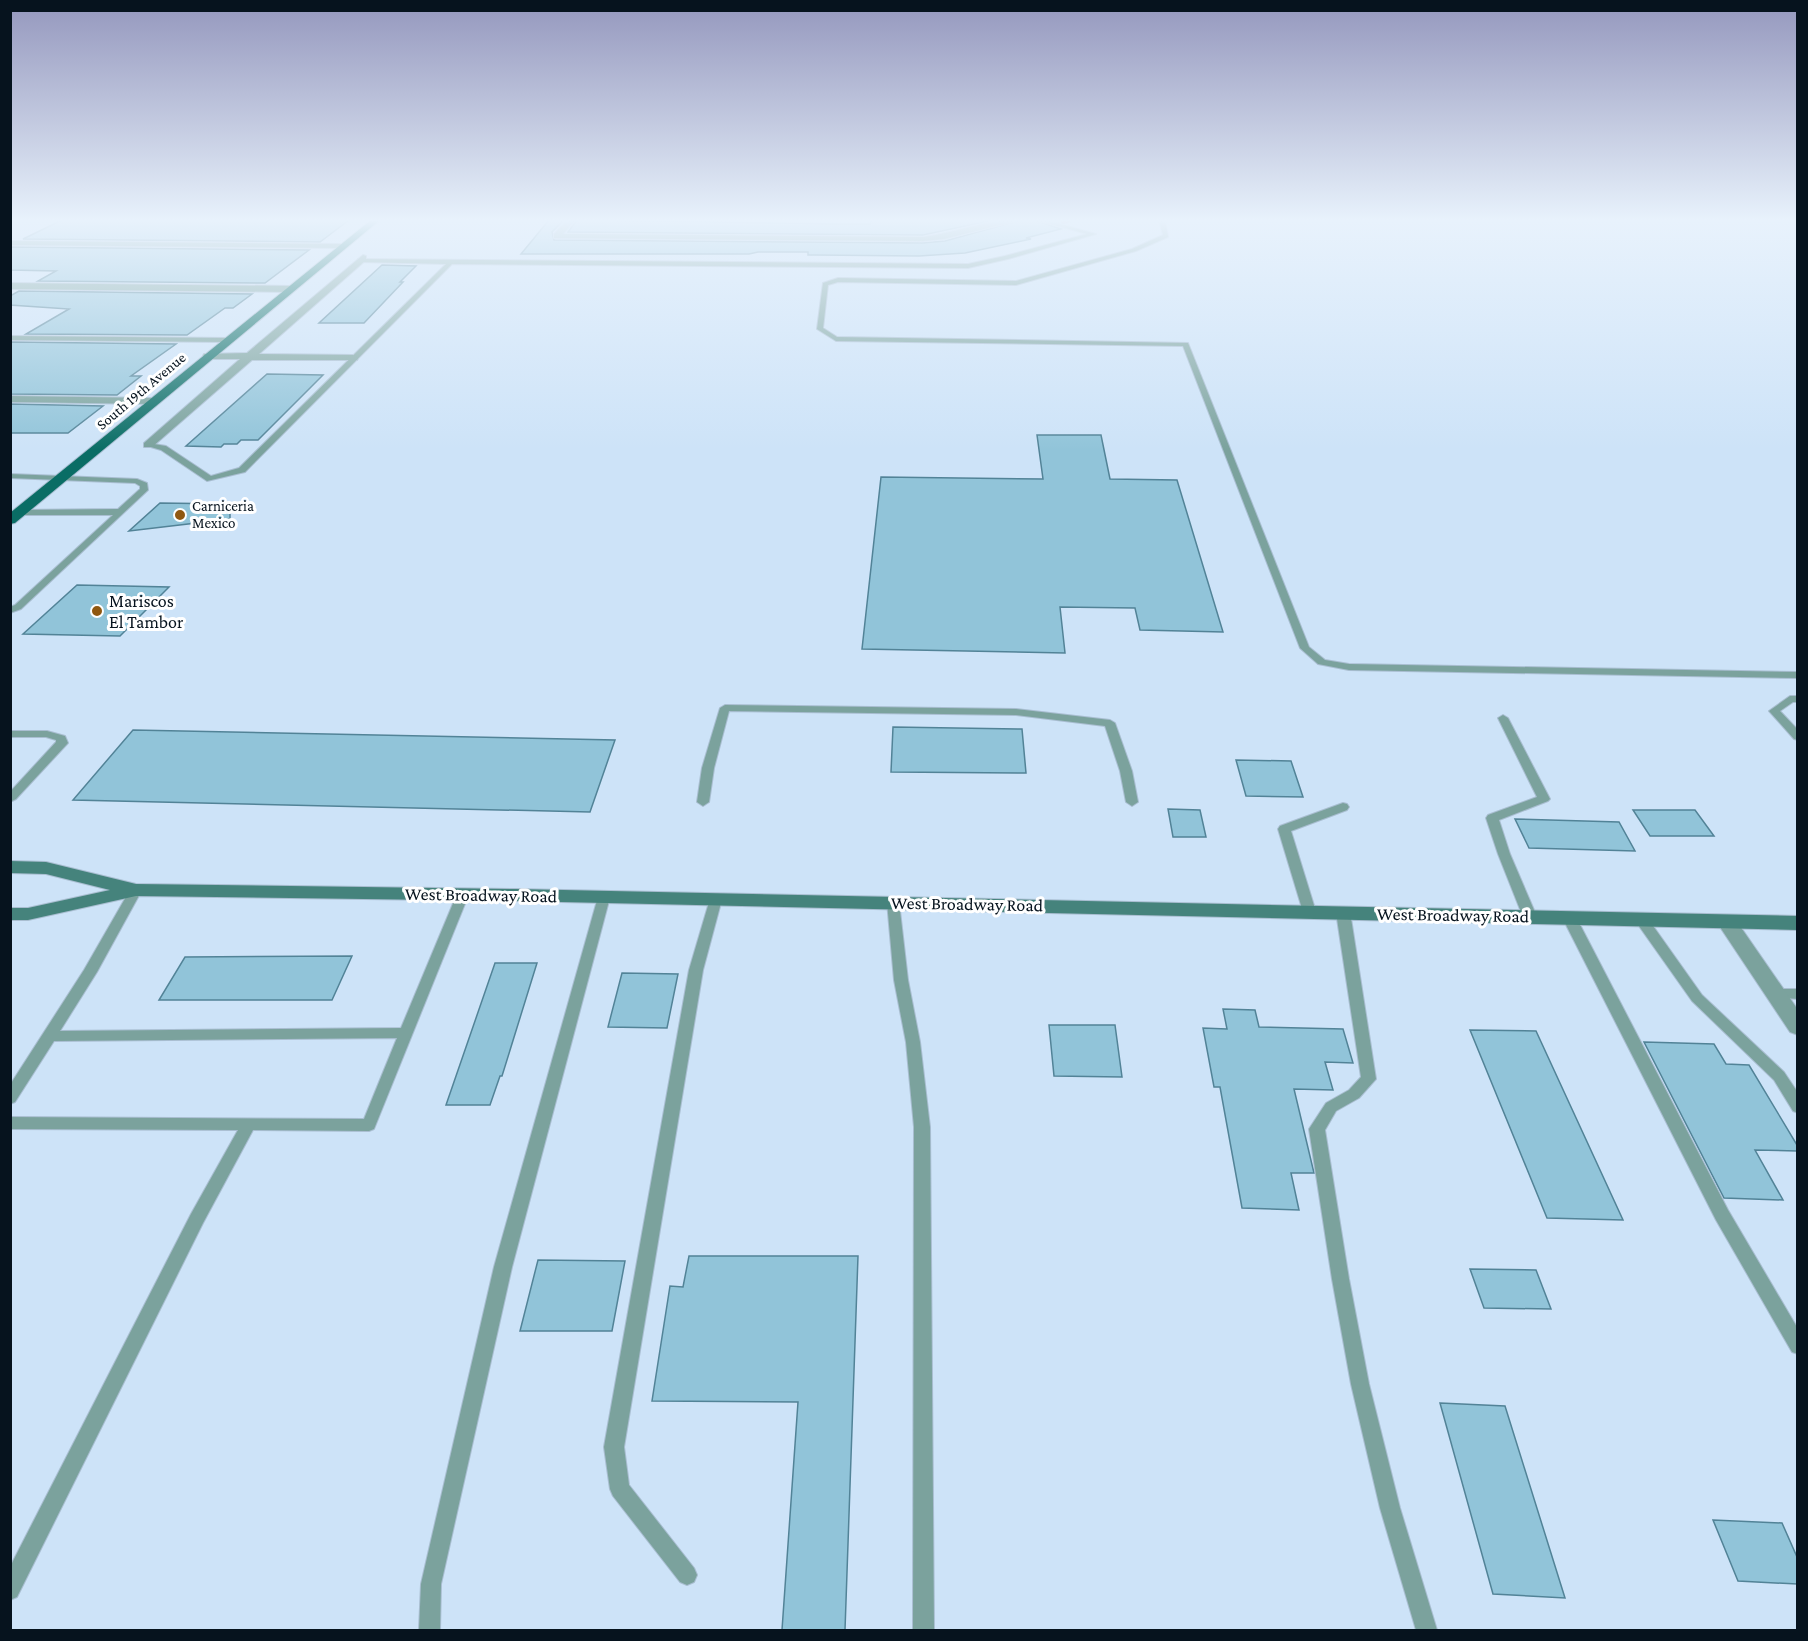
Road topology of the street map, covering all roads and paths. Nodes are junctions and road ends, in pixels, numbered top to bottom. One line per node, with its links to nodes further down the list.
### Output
1 (282, 297): 6 (main road, South 19th Avenue)
2 (318, 297): 8 (street)
3 (415, 297): 9 (lane)
4 (824, 297): 18 (lane)
5 (10, 338): 6 (lane)
6 (228, 340): 7 (main road, South 19th Avenue)
7 (208, 356): 8 (street); 11 (main road, South 19th Avenue)
8 (248, 357): 9 (street); 12 (street)
9 (352, 358): 12 (lane)
10 (10, 399): 11 (street)
11 (153, 401): 14 (main road, South 19th Avenue)
12 (148, 445)
13 (10, 476): 14 (lane)
14 (63, 477): 15 (lane); 16 (main road, South 19th Avenue)
15 (120, 512): 16 (lane); 17 (lane)
16 (15, 516)
17 (10, 610)
18 (1797, 675)
19 (1797, 699): 22 (lane)
20 (1503, 718): 36 (lane)
21 (10, 734): 23 (lane)
22 (1797, 737)
23 (12, 797)
24 (1132, 801): 25 (lane)
25 (703, 802)
26 (1343, 807): 33 (lane)
27 (10, 867): 28 (main road, West Broadway Road)
28 (136, 890): 29 (main road, West Broadway Road); 35 (main road, West Broadway Road); 45 (lane)
29 (463, 894): 30 (main road, West Broadway Road); 44 (lane)
30 (604, 897): 31 (main road, West Broadway Road); 53 (lane)
31 (716, 899): 32 (main road, West Broadway Road); 51 (lane)
32 (893, 902): 33 (main road, West Broadway Road); 54 (lane)
33 (1309, 912): 34 (main road, West Broadway Road)
34 (1343, 912): 36 (main road, West Broadway Road); 55 (lane)
35 (10, 914)
36 (1530, 916): 37 (main road, West Broadway Road)
37 (1569, 917): 38 (main road, West Broadway Road); 50 (lane)
38 (1641, 919): 39 (main road, West Broadway Road); 47 (lane)
39 (1726, 921): 40 (main road, West Broadway Road); 41 (street)
40 (1797, 923)
41 (1775, 994): 42 (lane); 43 (street)
42 (1797, 994)
43 (1797, 1027)
44 (406, 1033): 45 (lane); 49 (lane)
45 (49, 1036): 46 (lane)
46 (10, 1098)
47 (1797, 1107)
48 (10, 1123): 49 (lane)
49 (249, 1124): 52 (lane)
50 (1797, 1346)
51 (687, 1575)
52 (10, 1590)
53 (429, 1630)
54 (924, 1630)
55 (1427, 1630)

